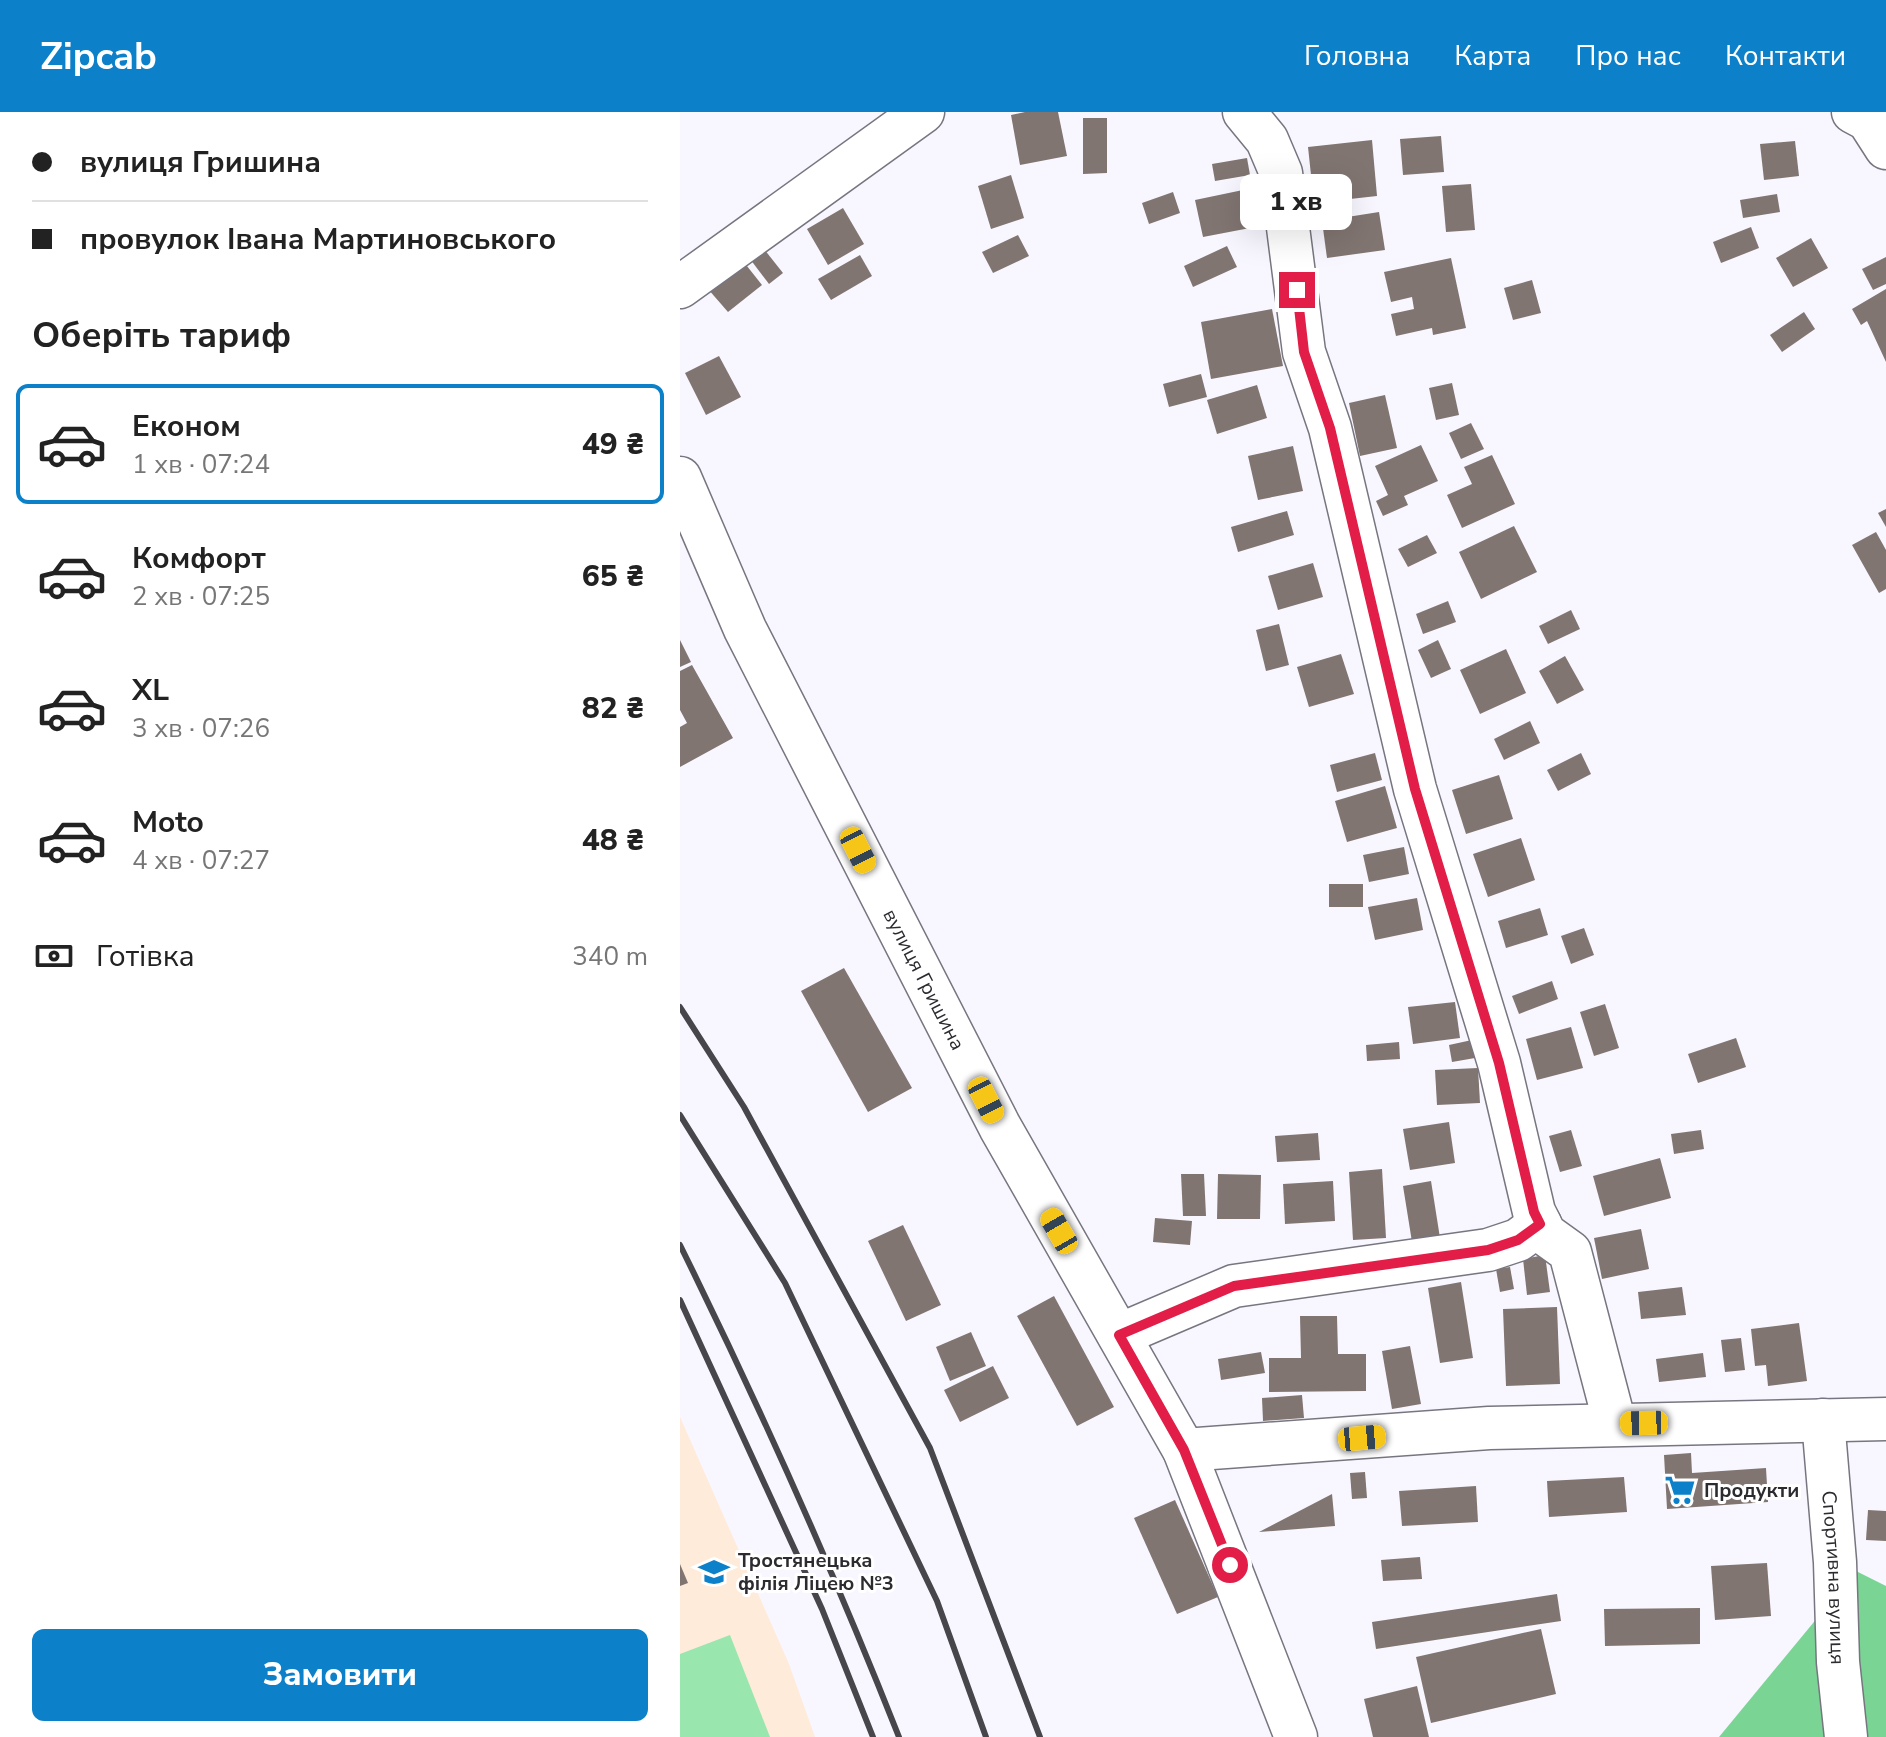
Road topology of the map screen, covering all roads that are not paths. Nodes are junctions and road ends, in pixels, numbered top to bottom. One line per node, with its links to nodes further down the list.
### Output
1 (923, 112): 3 (street)
2 (1244, 112): 5 (street)
3 (680, 287)
4 (680, 478): 6 (street, вулиця Гришина)
5 (1540, 1224): 6 (street); 9 (street)
6 (1119, 1335): 10 (street, вулиця Гришина)
7 (1886, 1419): 8 (street)
8 (1823, 1420): 9 (street); 12 (street, Спортивна вулиця)
9 (1615, 1424): 10 (street)
10 (1184, 1450): 11 (street, вулиця Гришина)
11 (1296, 1737)
12 (1846, 1737)

